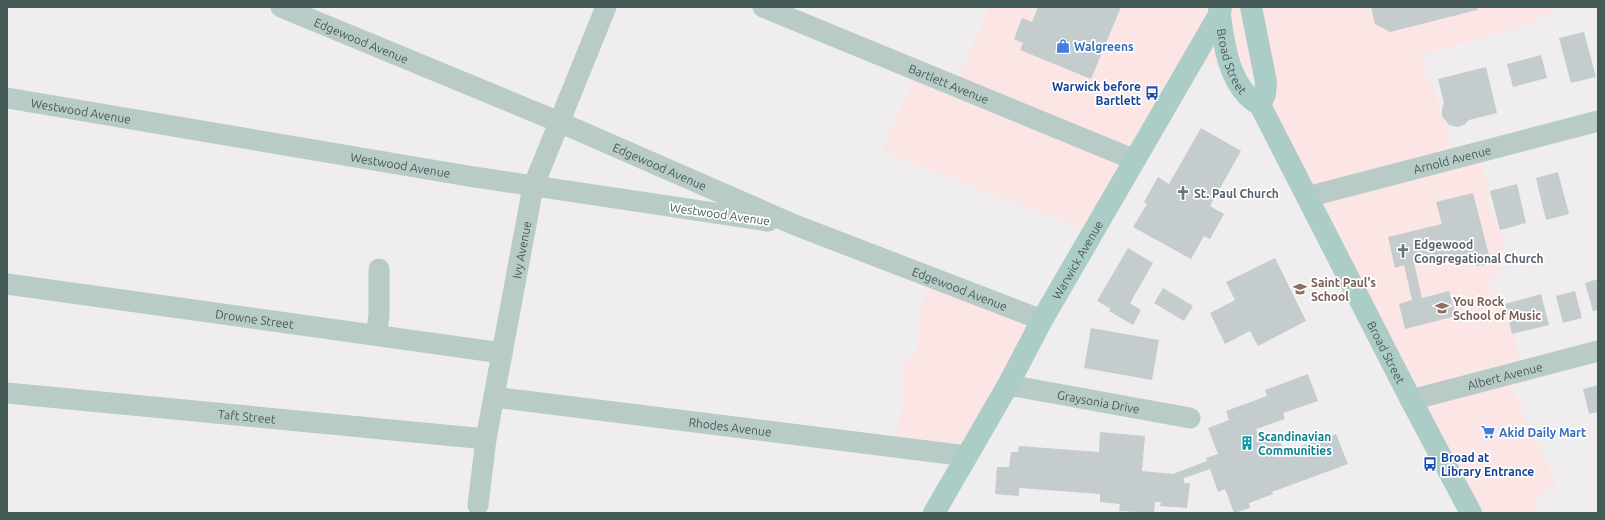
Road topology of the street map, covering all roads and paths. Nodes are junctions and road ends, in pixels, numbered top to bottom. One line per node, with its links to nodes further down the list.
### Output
1 (281, 7): 9 (street, Edgewood Avenue)
2 (606, 7): 9 (street, Ivy Avenue)
3 (763, 7): 10 (street, Bartlett Avenue)
4 (1251, 7): 7 (main road, Broad Street)
5 (1220, 9): 7 (main road, Broad Street); 10 (main road, Warwick Avenue)
6 (7, 98): 11 (street, Westwood Avenue)
7 (1260, 105): 12 (main road, Broad Street)
8 (1598, 121): 12 (street, Arnold Avenue)
9 (559, 122): 11 (street, Ivy Avenue); 13 (street, Edgewood Avenue)
10 (1134, 160): 16 (main road, Warwick Avenue)
11 (533, 187): 13 (street, Westwood Avenue); 19 (street, Ivy Avenue)
12 (1307, 197): 23 (main road, Broad Street)
13 (795, 225): 16 (street, Edgewood Avenue)
14 (379, 269): 17 (street)
15 (7, 284): 17 (street, Drowne Street)
16 (1042, 320): 20 (main road, Warwick Avenue)
17 (376, 335): 19 (street, Drowne Street)
18 (1598, 351): 23 (street, Albert Avenue)
19 (502, 353): 22 (street, Ivy Avenue)
20 (1008, 385): 24 (street, Graysonia Drive); 26 (main road, Warwick Avenue)
21 (7, 393): 25 (street, Taft Street)
22 (494, 397): 25 (street, Ivy Avenue); 26 (street, Rhodes Avenue)
23 (1411, 400): 29 (main road, Broad Street)
24 (1190, 418)
25 (486, 439): 27 (street, Ivy Avenue)
26 (967, 456): 28 (main road, Warwick Avenue)
27 (478, 505)
28 (934, 513)
29 (1471, 513)

